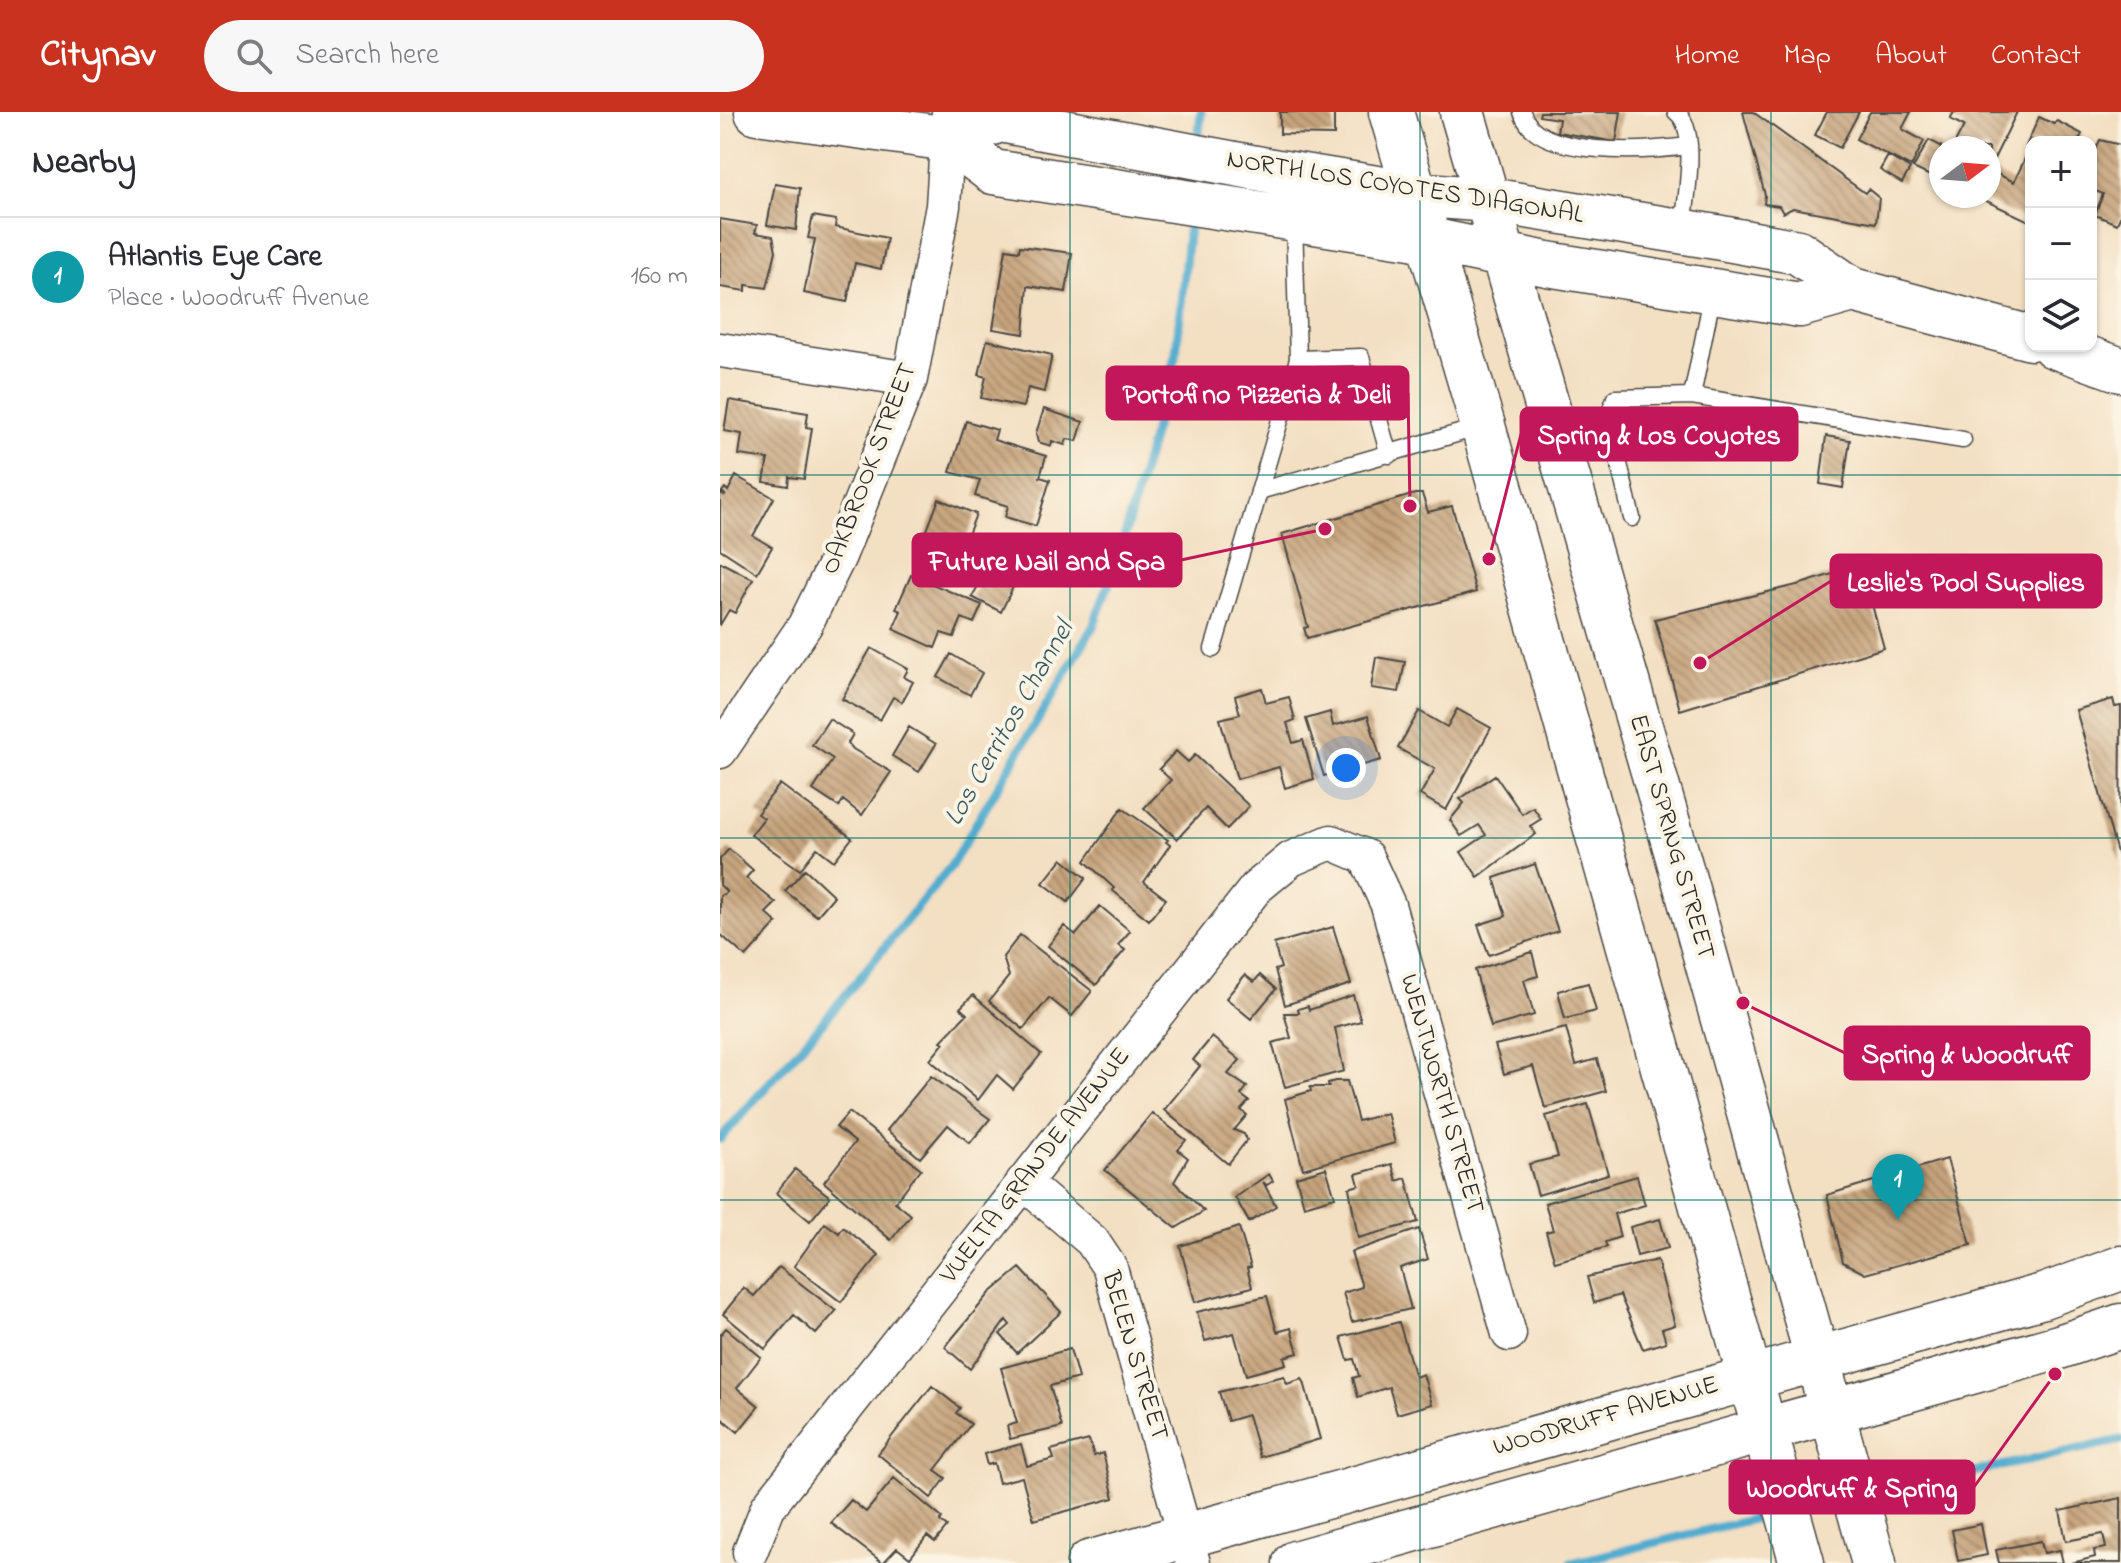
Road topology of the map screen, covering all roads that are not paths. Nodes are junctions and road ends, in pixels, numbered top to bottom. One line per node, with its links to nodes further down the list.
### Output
1 (757, 112): 6 (main road, NORTH LOS COYOTES DIAGONAL)
2 (1391, 112): 8 (main road)
3 (1462, 112): 9 (main road, EAST SPRING STREET)
4 (1522, 112): 7 (lane)
5 (1676, 112): 7 (lane)
6 (949, 125): 8 (main road, NORTH LOS COYOTES DIAGONAL); 10 (main road, NORTH LOS COYOTES DIAGONAL); 21 (street, OAKBROOK STREET)
7 (1689, 146): 11 (lane)
8 (1414, 194): 9 (main road, NORTH LOS COYOTES DIAGONAL); 12 (main road)
9 (1489, 200): 11 (main road, NORTH LOS COYOTES DIAGONAL); 13 (main road, EAST SPRING STREET)
10 (1286, 217): 12 (main road, NORTH LOS COYOTES DIAGONAL); 19 (lane)
11 (1683, 231): 14 (main road, NORTH LOS COYOTES DIAGONAL)
12 (1430, 240): 13 (main road, NORTH LOS COYOTES DIAGONAL); 23 (main road)
13 (1505, 256): 15 (main road, NORTH LOS COYOTES DIAGONAL); 30 (main road, EAST SPRING STREET)
14 (1853, 290): 15 (main road, NORTH LOS COYOTES DIAGONAL); 16 (main road, NORTH LOS COYOTES DIAGONAL)
15 (1713, 291): 22 (lane)
16 (2025, 336)
17 (720, 350): 21 (street)
18 (2071, 352): 20 (main road)
19 (1298, 359): 25 (lane); 26 (lane)
20 (2121, 370)
21 (910, 379): 29 (street, OAKBROOK STREET)
22 (1692, 396): 24 (lane); 27 (lane)
23 (1483, 426): 25 (lane); 32 (main road)
24 (1963, 440)
25 (1389, 455): 26 (lane)
26 (1259, 491): 28 (lane)
27 (1632, 518)
28 (1213, 649)
29 (720, 751)
30 (1677, 854): 32 (main road); 37 (main road, EAST SPRING STREET)
31 (1366, 857): 33 (street, VUELTA GRANDE AVENUE); 36 (street, WENTWORTH STREET)
32 (1609, 873): 38 (main road)
33 (1023, 1182): 41 (street, BELEN STREET); 42 (street, VUELTA GRANDE AVENUE)
34 (2121, 1268): 37 (main road, WOODRUFF AVENUE)
35 (2121, 1326): 39 (main road)
36 (1509, 1334)
37 (1817, 1356): 38 (main road, WOODRUFF AVENUE); 39 (main road, EAST SPRING STREET)
38 (1750, 1375): 40 (main road); 41 (main road, WOODRUFF AVENUE)
39 (1832, 1410): 40 (main road); 46 (main road, EAST SPRING STREET)
40 (1766, 1430): 44 (main road); 45 (main road)
41 (1189, 1549): 43 (main road, WOODRUFF AVENUE)
42 (750, 1552)
43 (1089, 1563)
44 (1295, 1563)
45 (1802, 1563)
46 (1874, 1563)

